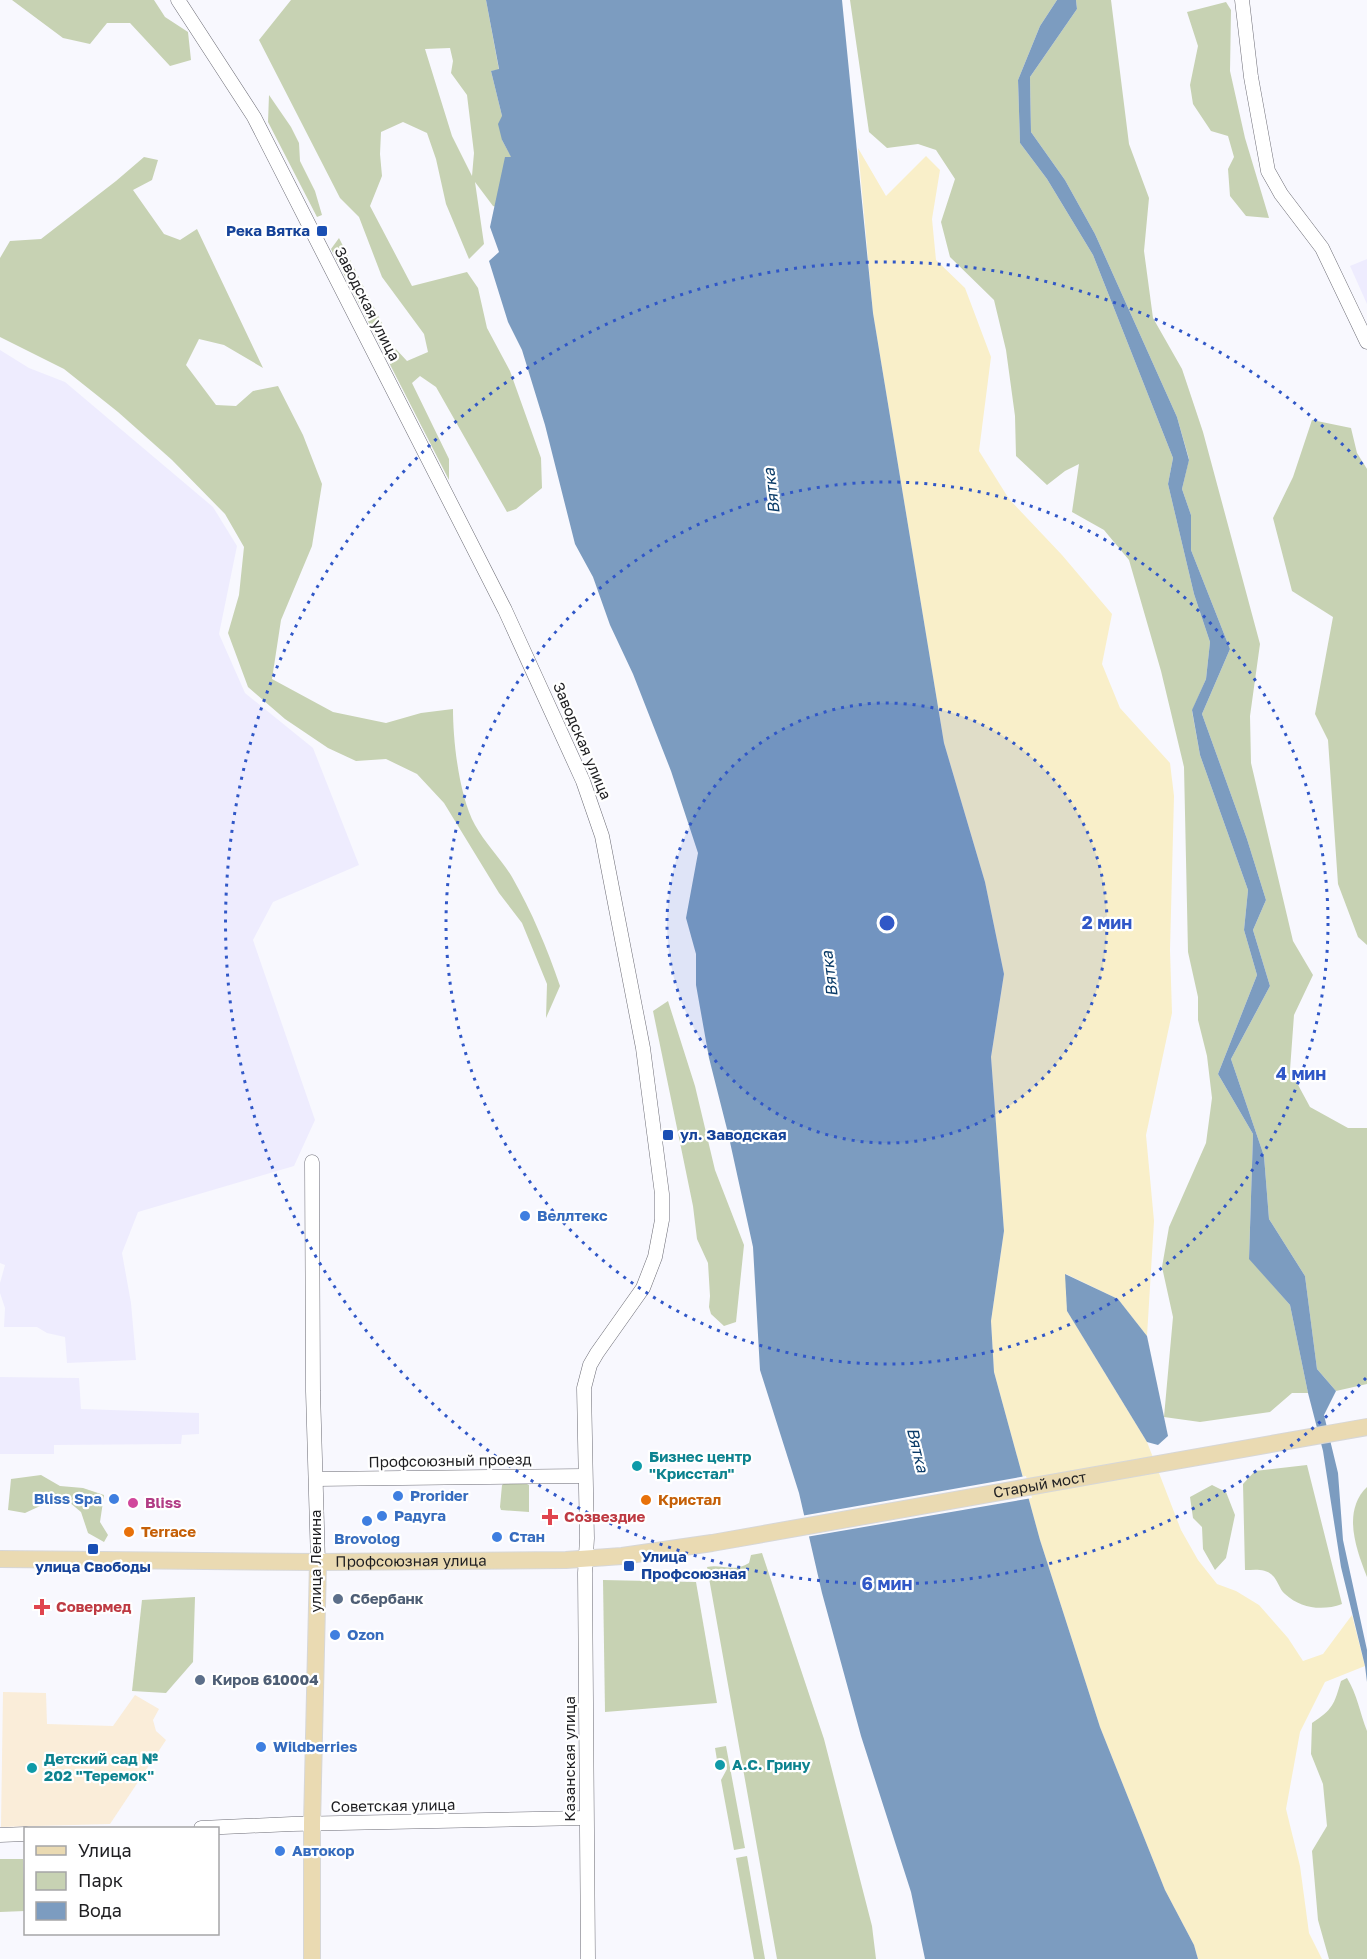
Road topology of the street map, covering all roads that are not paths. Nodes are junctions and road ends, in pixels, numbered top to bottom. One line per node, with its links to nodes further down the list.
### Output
1 (178, 0): 6 (street, Заводская улица)
2 (1242, 0): 3 (street)
3 (1367, 342)
4 (312, 1162): 7 (street, улица Ленина)
5 (1367, 1427): 8 (main road, Старый мост)
6 (585, 1476): 7 (street, Профсоюзный проезд); 9 (street, Заводская улица)
7 (316, 1479): 11 (street, улица Ленина)
8 (712, 1543): 9 (main road, Профсоюзная улица)
9 (586, 1558): 11 (main road, Профсоюзная улица); 12 (street, Казанская улица)
10 (0, 1559): 11 (main road, Профсоюзная улица)
11 (318, 1562): 13 (main road, улица Ленина)
12 (586, 1818): 13 (street, Советская улица); 18 (street, Казанская улица)
13 (312, 1824): 14 (street, Советская улица); 17 (main road, улица Ленина)
14 (219, 1827)
15 (24, 1834): 16 (street)
16 (0, 1835)
17 (312, 1959)
18 (588, 1959)

